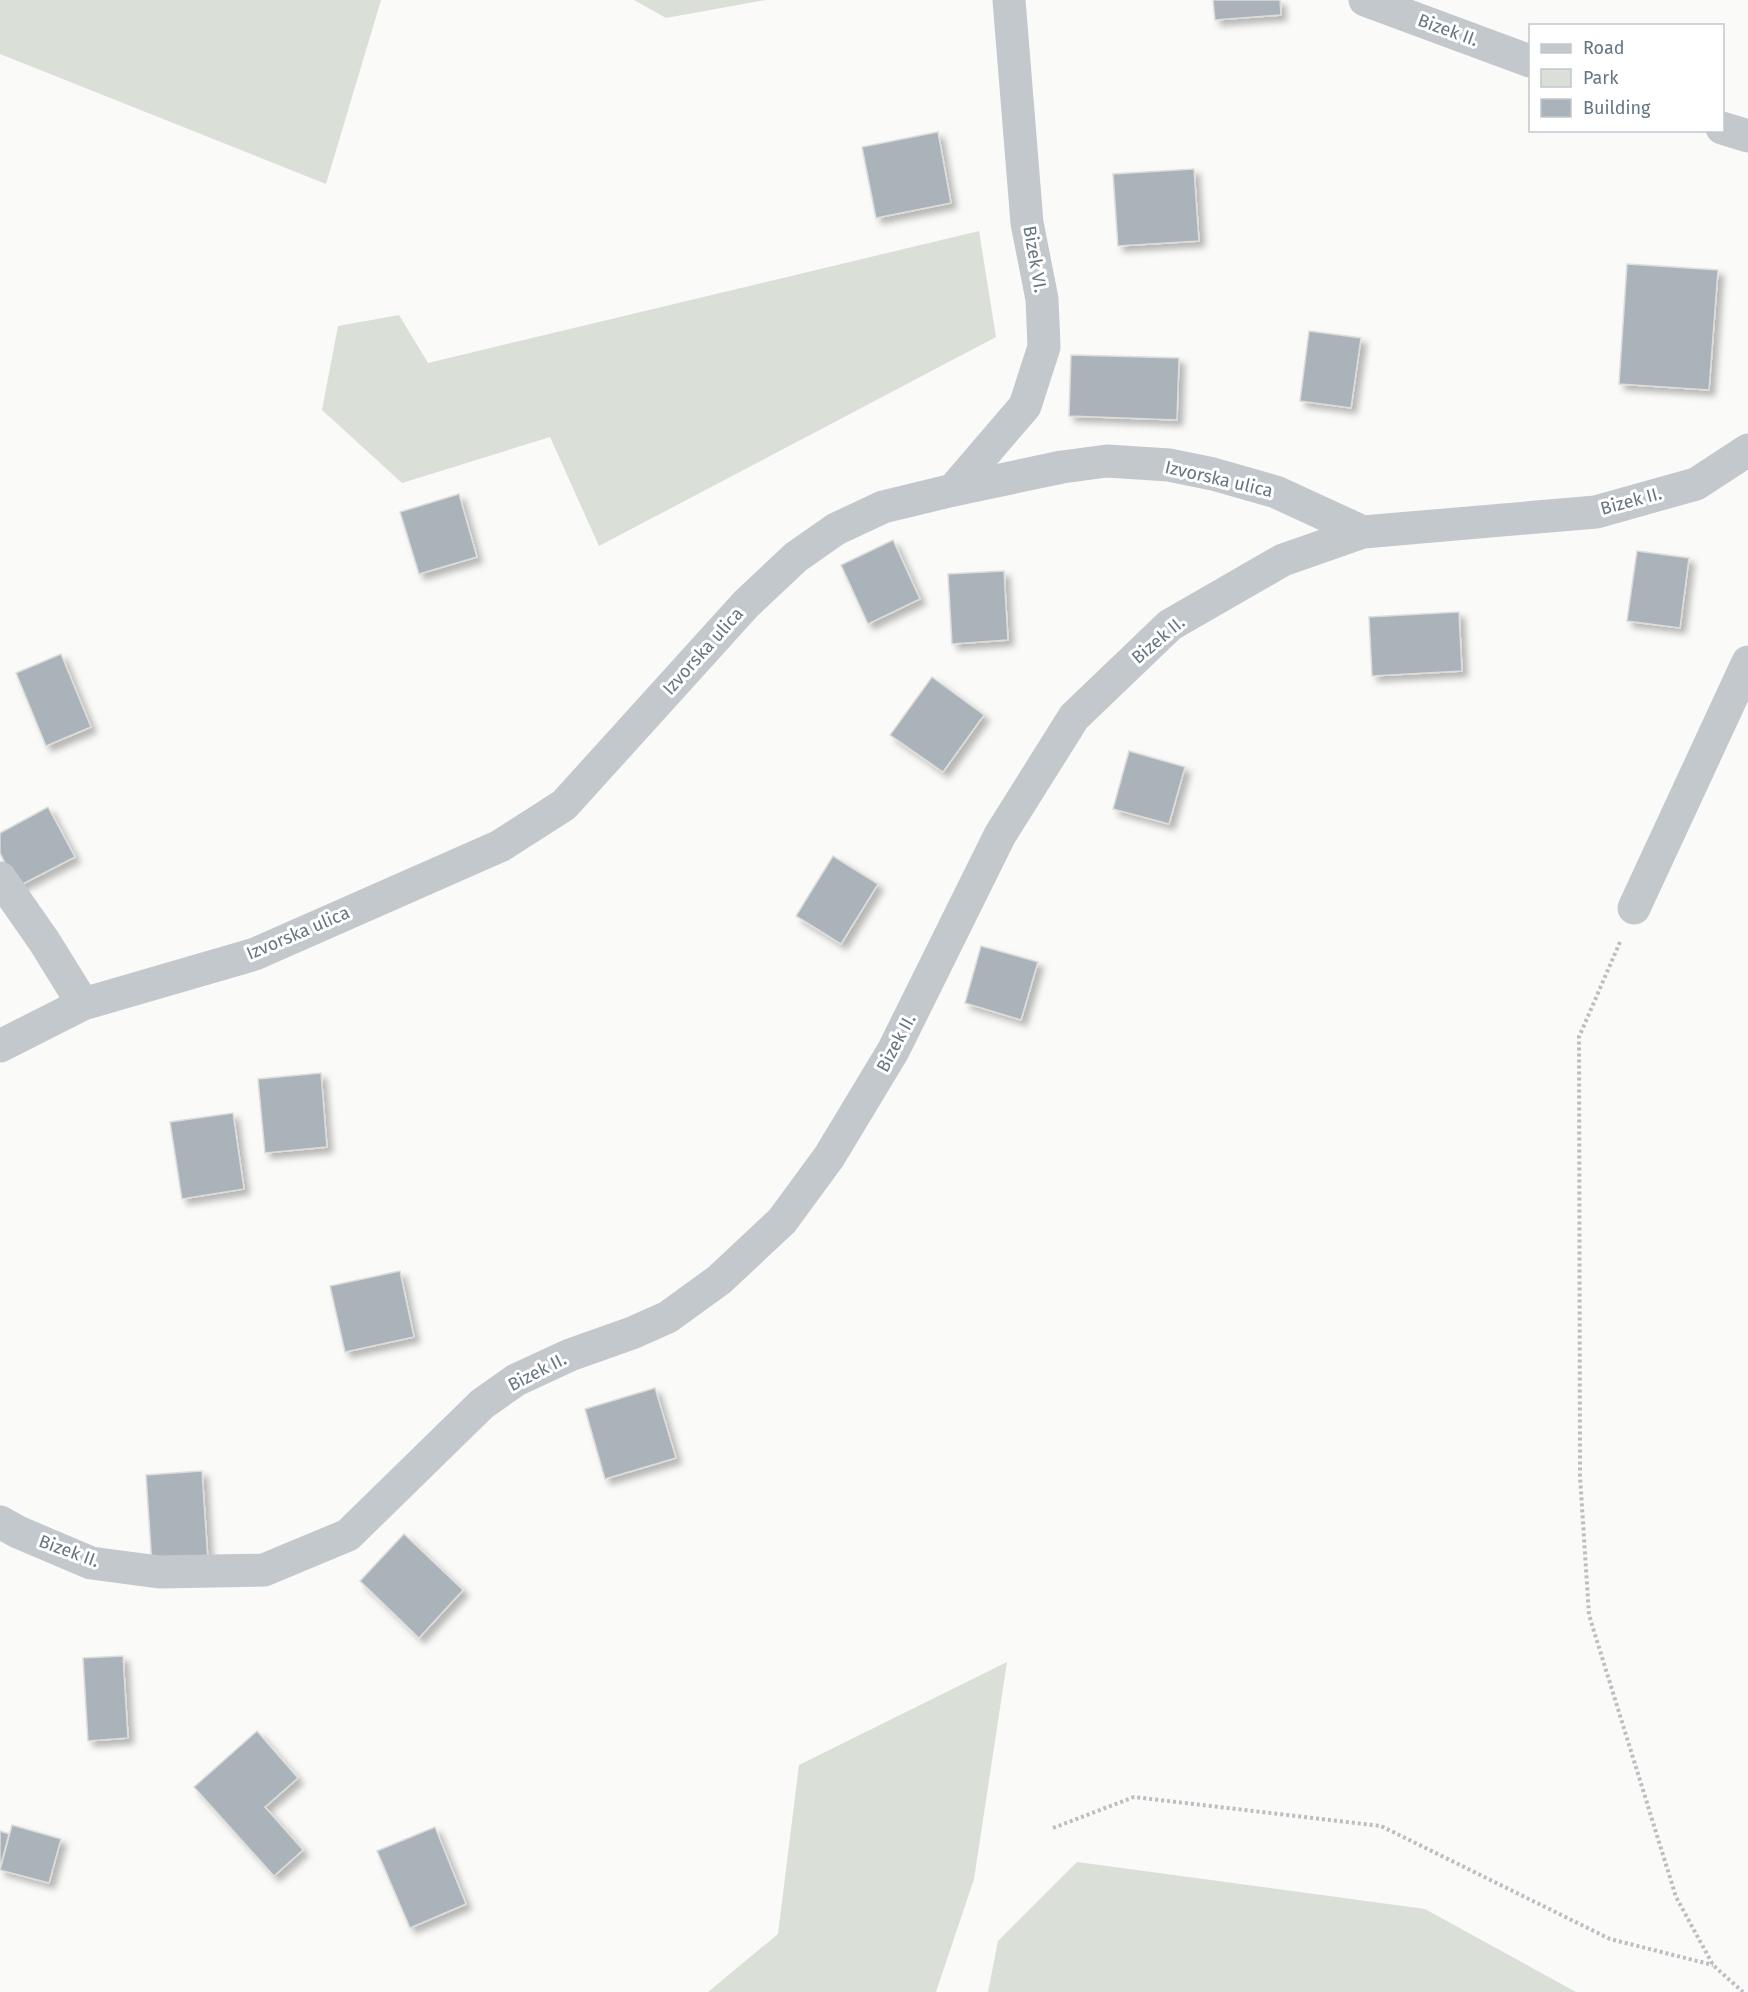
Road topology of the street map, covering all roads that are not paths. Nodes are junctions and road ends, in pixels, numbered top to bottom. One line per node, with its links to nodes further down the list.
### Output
1 (1009, 0): 7 (street, Bizek VI.)
2 (1365, 0): 3 (street, Bizek II.)
3 (1529, 61)
4 (1724, 129): 5 (street)
5 (1748, 136)
6 (1748, 450): 8 (street, Bizek II.)
7 (953, 490): 8 (street, Izvorska ulica); 12 (street, Izvorska ulica)
8 (1363, 532): 14 (street, Bizek II.)
9 (1748, 662): 11 (street)
10 (0, 878): 12 (street)
11 (1634, 908)
12 (83, 1004): 13 (street, Izvorska ulica)
13 (0, 1046)
14 (0, 1522)

